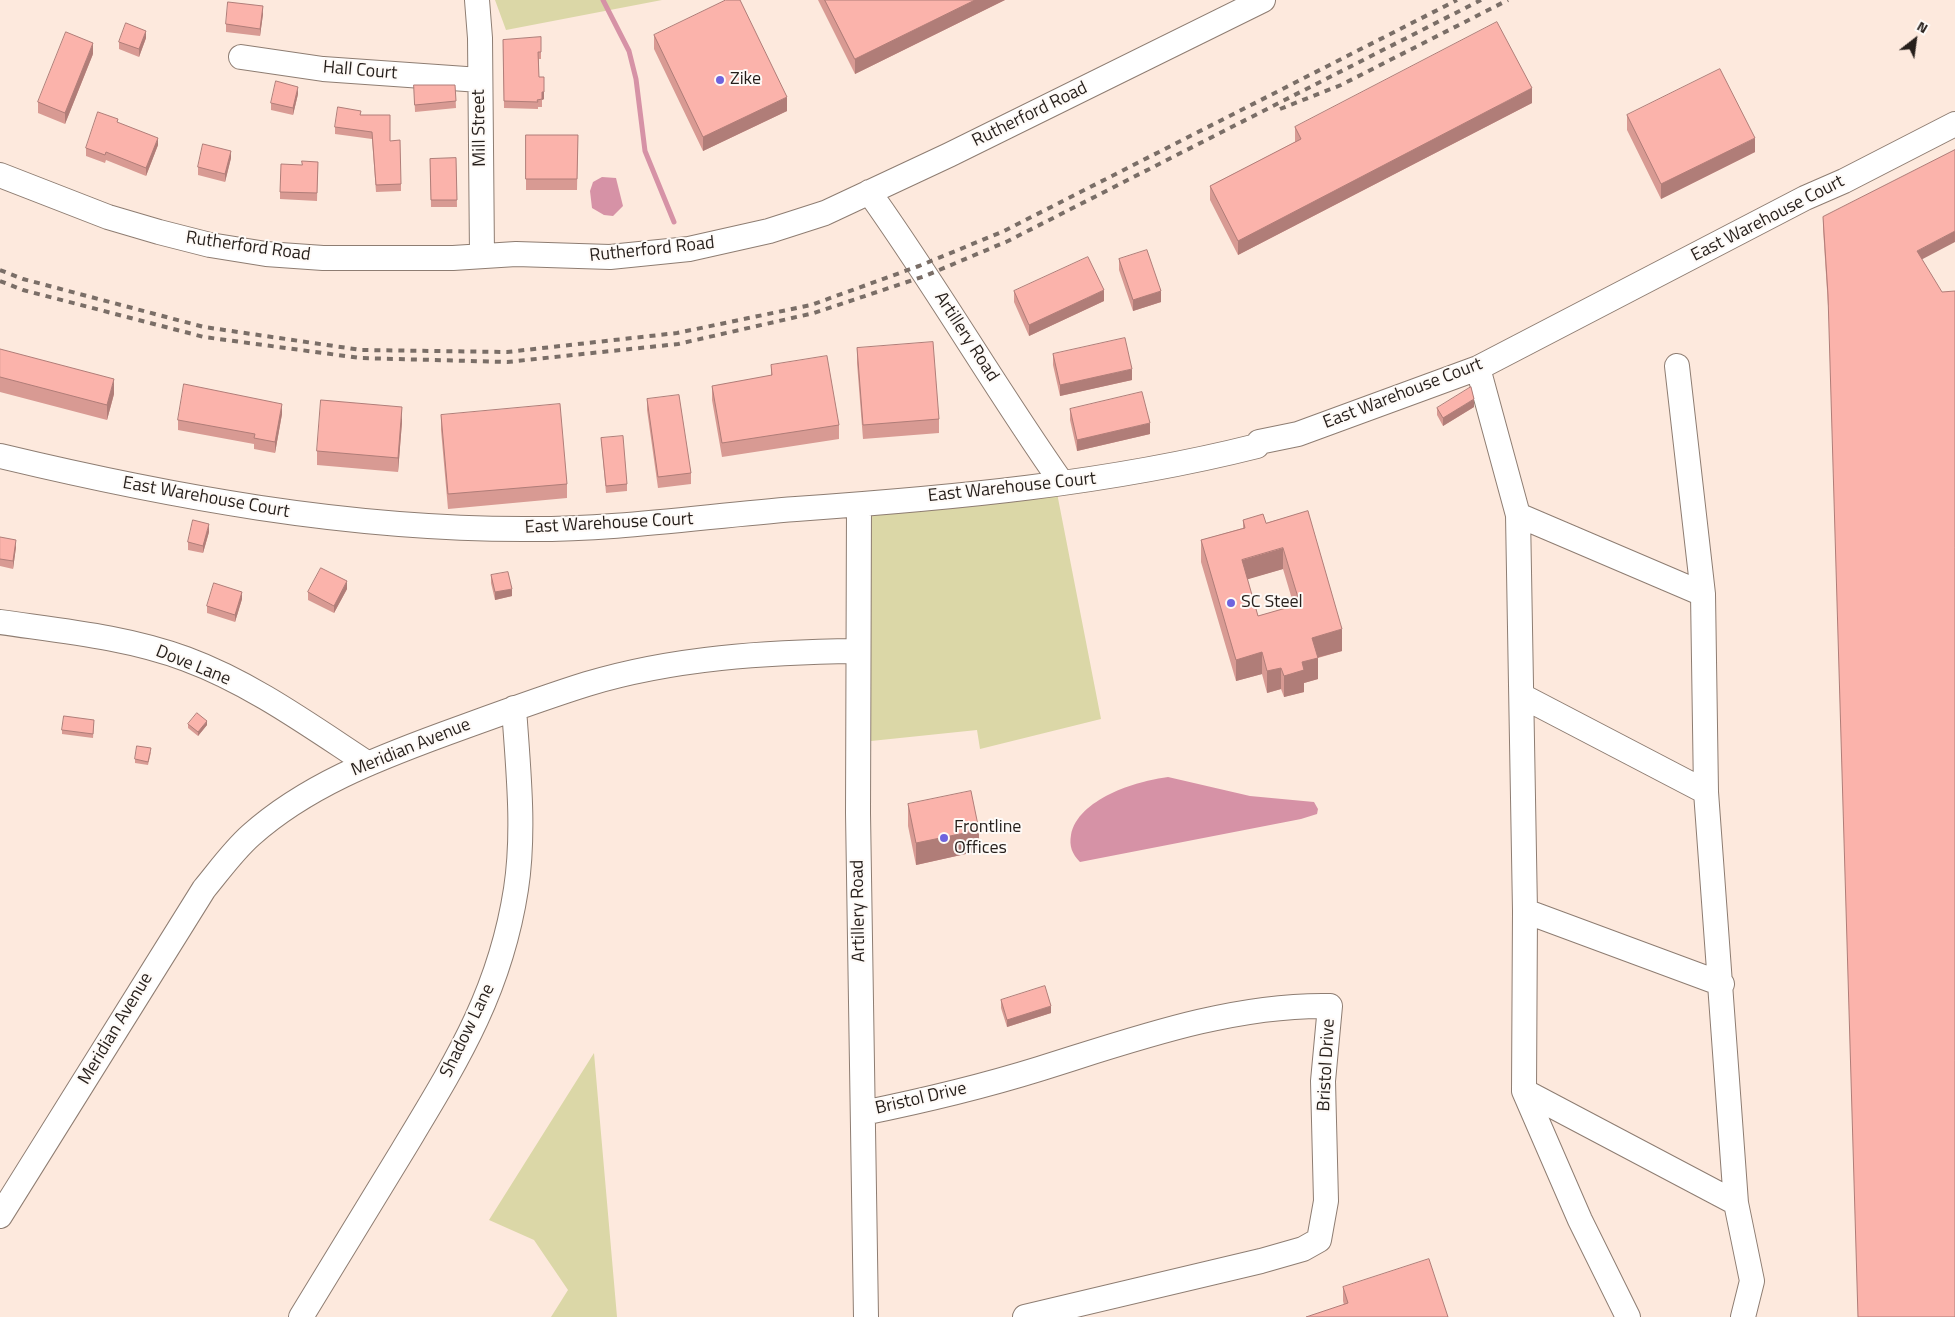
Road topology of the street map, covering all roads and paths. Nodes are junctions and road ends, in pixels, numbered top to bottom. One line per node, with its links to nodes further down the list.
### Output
1 (477, 0): 4 (street, Mill Street)
2 (1263, 0): 7 (street, Rutherford Road)
3 (241, 57): 4 (street, Hall Court)
4 (480, 80): 8 (street, Mill Street)
5 (1955, 124): 10 (street, East Warehouse Court)
6 (0, 175): 8 (street, Rutherford Road)
7 (869, 192): 8 (street, Rutherford Road); 12 (street, Artillery Road)
8 (482, 256)
9 (1677, 366): 15 (street)
10 (1478, 368): 12 (street, East Warehouse Court); 14 (street)
11 (0, 456): 13 (street, East Warehouse Court)
12 (1062, 483): 13 (street, East Warehouse Court)
13 (859, 504): 17 (street, Artillery Road)
14 (1518, 515): 15 (street); 18 (street)
15 (1703, 594): 21 (street)
16 (0, 622): 20 (street, Dove Lane)
17 (857, 651): 19 (street, Meridian Avenue); 25 (street, Artillery Road)
18 (1522, 696): 21 (street); 22 (street)
19 (514, 708): 20 (street, Meridian Avenue); 28 (street, Shadow Lane)
20 (367, 763): 27 (street, Meridian Avenue)
21 (1706, 792): 23 (street)
22 (1525, 911): 23 (street); 24 (street)
23 (1722, 984): 26 (street)
24 (1524, 1091): 26 (street); 31 (street)
25 (862, 1113): 29 (street, Artillery Road); 30 (street, Bristol Drive)
26 (1736, 1203): 32 (street)
27 (0, 1216)
28 (300, 1317)
29 (866, 1317)
30 (1025, 1317)
31 (1628, 1317)
32 (1743, 1317)

